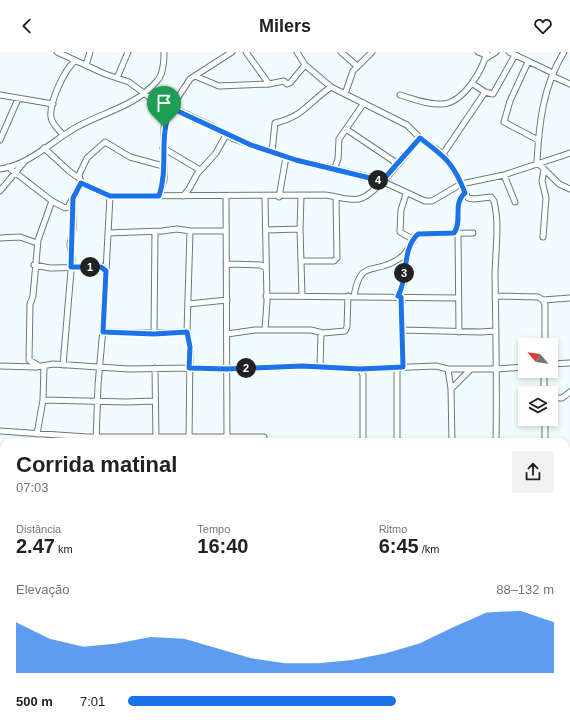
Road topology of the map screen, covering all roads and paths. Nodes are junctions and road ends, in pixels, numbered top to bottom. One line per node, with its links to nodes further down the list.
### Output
1 (58, 52): 16 (street)
2 (90, 52): 20 (street)
3 (128, 52): 25 (street)
4 (164, 52): 32 (street)
5 (232, 52): 24 (street)
6 (246, 52): 26 (street)
7 (297, 52): 21 (street)
8 (341, 52): 22 (street)
9 (372, 52): 22 (street)
10 (478, 52): 14 (street)
11 (496, 52): 14 (street)
12 (509, 52): 15 (street)
13 (564, 52): 23 (street)
14 (486, 55): 27 (street)
15 (515, 55): 18 (street); 31 (street)
16 (69, 58): 17 (street); 19 (street)
17 (75, 61): 19 (street); 20 (street)
18 (528, 62): 23 (street); 44 (street)
19 (70, 65): 36 (street)
20 (86, 65): 25 (street)
21 (305, 65): 26 (street); 29 (street)
22 (357, 66): 30 (street)
23 (552, 74): 28 (street); 44 (street)
24 (195, 76): 26 (street); 38 (street)
25 (117, 78): 32 (street)
26 (269, 84)
27 (473, 84): 31 (street); 34 (street)
28 (570, 84)
29 (331, 87): 30 (street); 47 (street)
30 (344, 92): 37 (street)
31 (485, 92): 49 (street)
32 (144, 94): 38 (street); 40 (street)
33 (0, 95): 35 (street)
34 (400, 95)
35 (18, 99): 36 (street); 43 (street)
36 (53, 104): 40 (street)
37 (364, 104): 39 (street); 42 (street)
38 (171, 108): 41 (street); 46 (street)
39 (346, 129): 53 (street); 58 (street)
40 (63, 135): 45 (street)
41 (226, 135): 47 (street); 57 (street)
42 (420, 138): 49 (street); 53 (street)
43 (0, 140)
44 (538, 140): 52 (street)
45 (44, 148): 51 (street); 62 (street)
46 (163, 148): 54 (street); 57 (street)
47 (272, 152): 50 (street)
48 (570, 153): 52 (street)
49 (443, 154): 64 (street)
50 (286, 157): 58 (street); 75 (street)
51 (26, 160): 55 (street); 60 (street)
52 (537, 162): 59 (street); 61 (street)
53 (398, 164): 63 (street)
54 (163, 166): 62 (street); 71 (street)
55 (8, 167): 56 (street); 60 (street)
56 (0, 169)
57 (200, 170): 65 (street)
58 (334, 170): 63 (street)
59 (544, 170): 66 (street); 90 (street)
60 (15, 174): 67 (street); 80 (street)
61 (504, 175): 64 (street); 81 (street)
62 (81, 181): 70 (street); 79 (street)
63 (382, 181): 69 (street); 77 (street)
64 (461, 184): 68 (street); 69 (street)
65 (189, 189): 72 (street); 73 (street)
66 (570, 189)
67 (0, 191)
68 (465, 193): 88 (street); 107 (street)
69 (406, 194): 92 (street)
70 (110, 196): 71 (street); 87 (street)
71 (159, 196): 72 (street)
72 (183, 196): 73 (street)
73 (194, 196): 74 (street)
74 (226, 196): 78 (street); 85 (street)
75 (279, 196): 76 (street); 78 (street)
76 (301, 196): 77 (street); 82 (street)
77 (336, 196): 95 (street)
78 (265, 197): 83 (street)
79 (73, 198): 80 (street); 99 (street)
80 (52, 202): 93 (street)
81 (515, 202)
82 (300, 229): 83 (street); 95 (street)
83 (266, 230): 101 (street)
84 (190, 231): 85 (street); 86 (street); 113 (street)
85 (226, 231): 96 (street)
86 (154, 232): 87 (street); 121 (street)
87 (108, 233): 98 (street)
88 (456, 233): 89 (street); 92 (street); 109 (street)
89 (473, 233)
90 (542, 237)
91 (0, 238): 93 (street)
92 (414, 240): 94 (street)
93 (37, 243): 97 (street)
94 (407, 253): 106 (street); 108 (street)
95 (302, 261): 104 (street)
96 (226, 264): 101 (street); 112 (street)
97 (34, 265): 99 (street); 124 (street)
98 (106, 265): 100 (street); 102 (street)
99 (71, 267): 100 (street); 127 (street)
100 (101, 267): 102 (street)
101 (264, 267): 103 (street)
102 (106, 271): 117 (street)
103 (266, 296): 104 (street); 114 (street)
104 (302, 296): 105 (street)
105 (348, 296): 106 (street); 119 (street)
106 (354, 296): 108 (street)
107 (495, 296): 111 (street); 116 (street)
108 (399, 297): 109 (street); 115 (street)
109 (458, 298): 120 (street)
110 (570, 298): 111 (street)
111 (543, 300): 123 (street)
112 (225, 302): 113 (street); 122 (street)
113 (188, 304): 118 (street)
114 (265, 330): 119 (street); 122 (street)
115 (402, 330): 120 (street); 133 (street)
116 (495, 331): 120 (street); 140 (street)
117 (103, 332): 121 (street); 132 (street)
118 (187, 332): 121 (street); 135 (street)
119 (321, 332): 130 (street)
120 (459, 332)
121 (154, 334)
122 (227, 334): 137 (street)
123 (544, 338)
124 (29, 360): 129 (street); 131 (street)
125 (570, 363): 126 (street)
126 (558, 364)
127 (63, 365): 129 (street); 132 (street)
128 (0, 366): 131 (street)
129 (41, 366): 131 (street); 147 (street)
130 (320, 366): 137 (street); 138 (street)
131 (23, 367)
132 (100, 367): 134 (street); 149 (street)
133 (400, 367): 138 (street); 139 (street); 162 (street)
134 (154, 368): 135 (street); 148 (street)
135 (189, 368): 137 (street); 158 (street)
136 (518, 368): 140 (street)
137 (227, 369): 159 (street)
138 (360, 369): 161 (street)
139 (448, 369): 141 (street); 142 (street)
140 (497, 369): 141 (street); 164 (street)
141 (470, 370): 142 (street)
142 (452, 389): 163 (street)
143 (570, 392): 145 (street)
144 (558, 398): 145 (street)
145 (562, 398): 146 (street)
146 (570, 398)
147 (43, 400): 149 (street); 152 (street)
148 (154, 401): 149 (street); 157 (street)
149 (98, 402): 156 (street)
150 (545, 426): 165 (street)
151 (0, 431): 152 (street)
152 (37, 434): 153 (street)
153 (60, 436): 155 (street)
154 (264, 437): 160 (street)
155 (84, 438)
156 (96, 438)
157 (156, 438)
158 (189, 438)
159 (227, 438)
160 (252, 438)
161 (363, 438)
162 (397, 438)
163 (452, 438)
164 (496, 438)
165 (545, 438)

